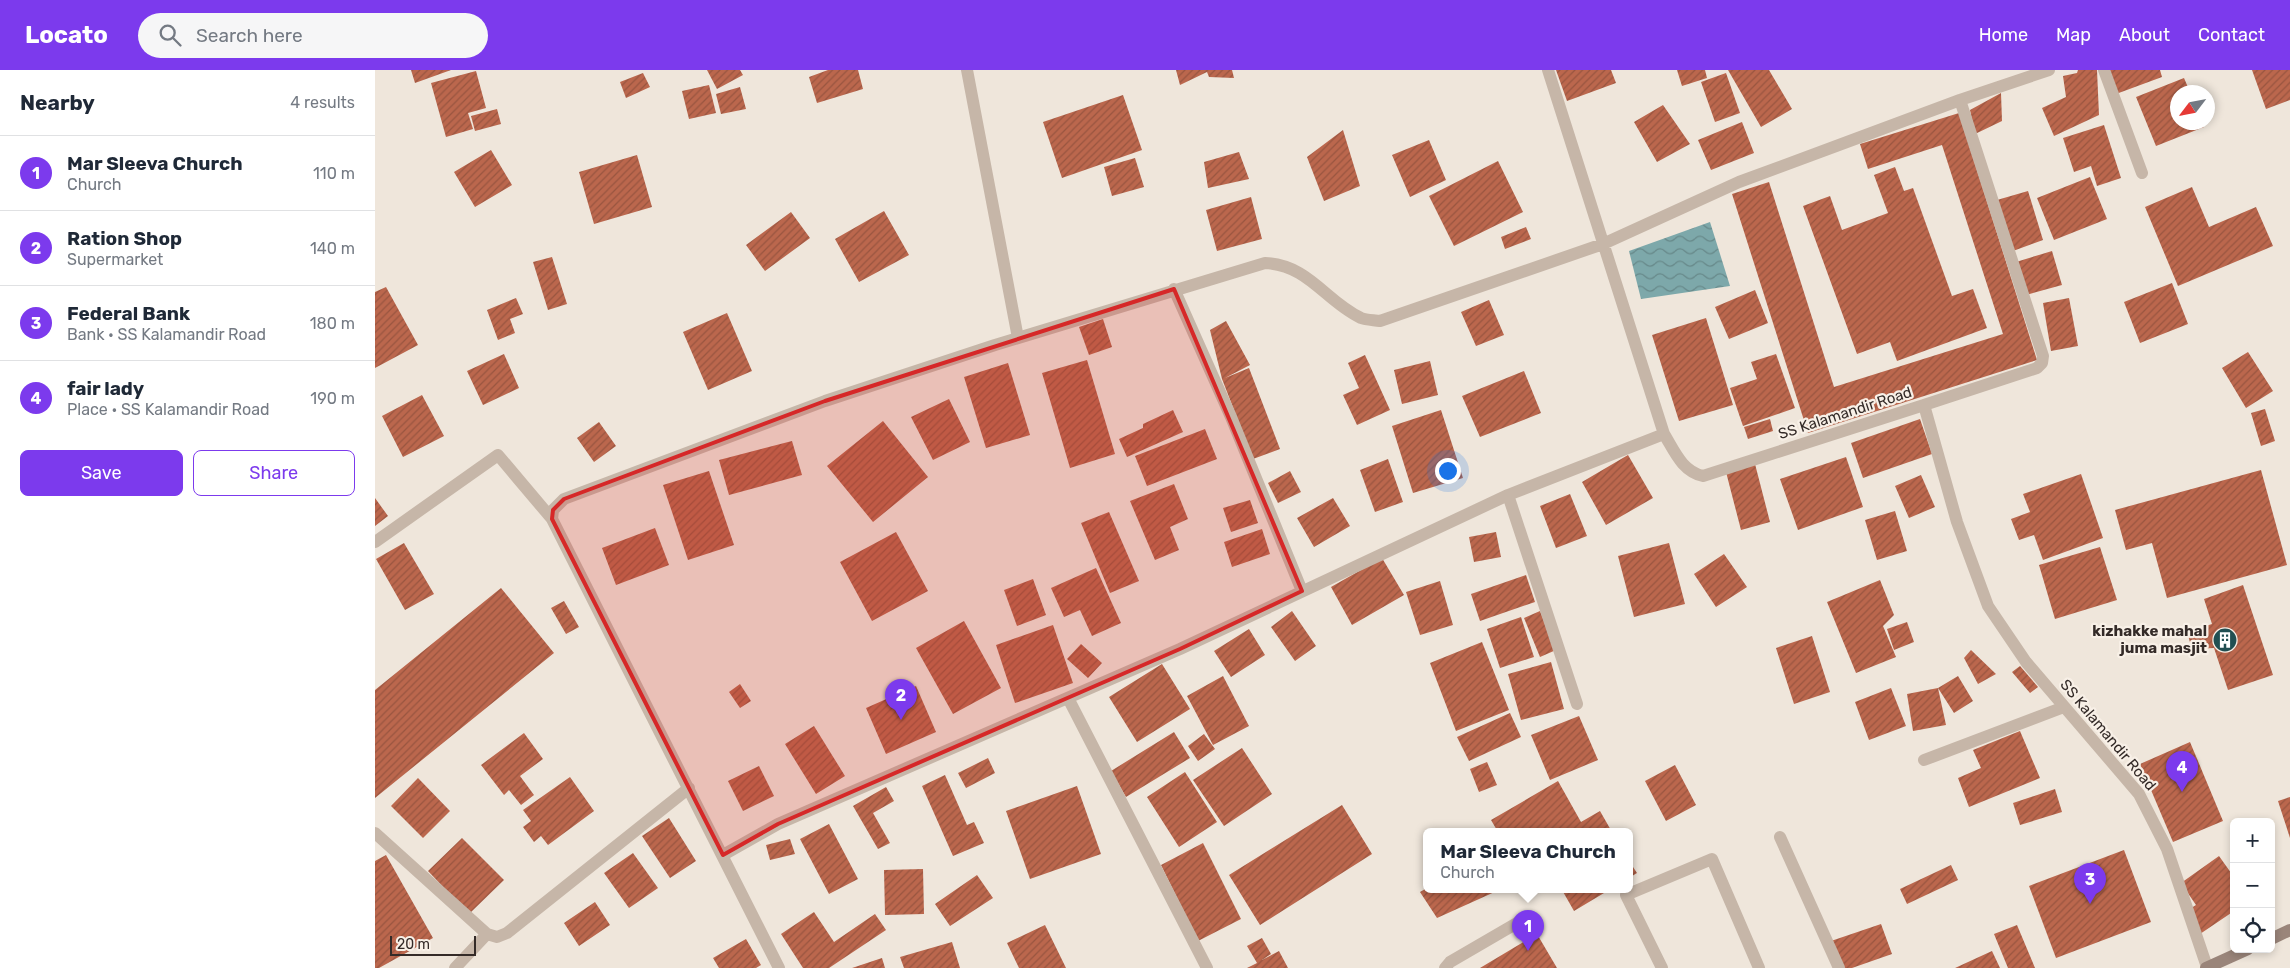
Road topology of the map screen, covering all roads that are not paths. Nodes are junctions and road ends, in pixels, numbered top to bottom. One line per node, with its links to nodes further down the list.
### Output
1 (967, 70): 9 (street)
2 (1547, 70): 7 (street, SS Kalamandir Road)
3 (2049, 70): 5 (street)
4 (2104, 70): 6 (street)
5 (1959, 100): 7 (street); 10 (street)
6 (2142, 173)
7 (1603, 244): 8 (street); 11 (street, SS Kalamandir Road)
8 (1174, 289): 9 (street); 15 (street)
9 (1019, 338): 13 (street)
10 (1924, 405): 11 (street, SS Kalamandir Road); 18 (street, SS Kalamandir Road)
11 (1664, 434): 12 (street)
12 (1508, 495): 15 (street); 17 (street)
13 (552, 519): 14 (street); 20 (street)
14 (375, 542)
15 (1302, 591): 16 (street)
16 (1068, 698): 23 (street); 33 (street)
17 (1577, 704)
18 (2064, 707): 19 (street); 38 (street, SS Kalamandir Road)
19 (1924, 760)
20 (689, 788): 23 (street); 28 (street)
21 (375, 833): 28 (street)
22 (1780, 837): 37 (street)
23 (723, 855): 32 (street)
24 (1633, 892): 36 (street)
25 (1631, 893): 35 (street)
26 (1524, 919): 34 (street)
27 (2290, 930): 29 (main road)
28 (487, 934): 31 (street)
29 (2275, 937)
30 (2239, 953): 38 (main road)
31 (455, 968)
32 (779, 968)
33 (1207, 968)
34 (1445, 968)
35 (1662, 968)
36 (1759, 968)
37 (1839, 968)
38 (2206, 968)

